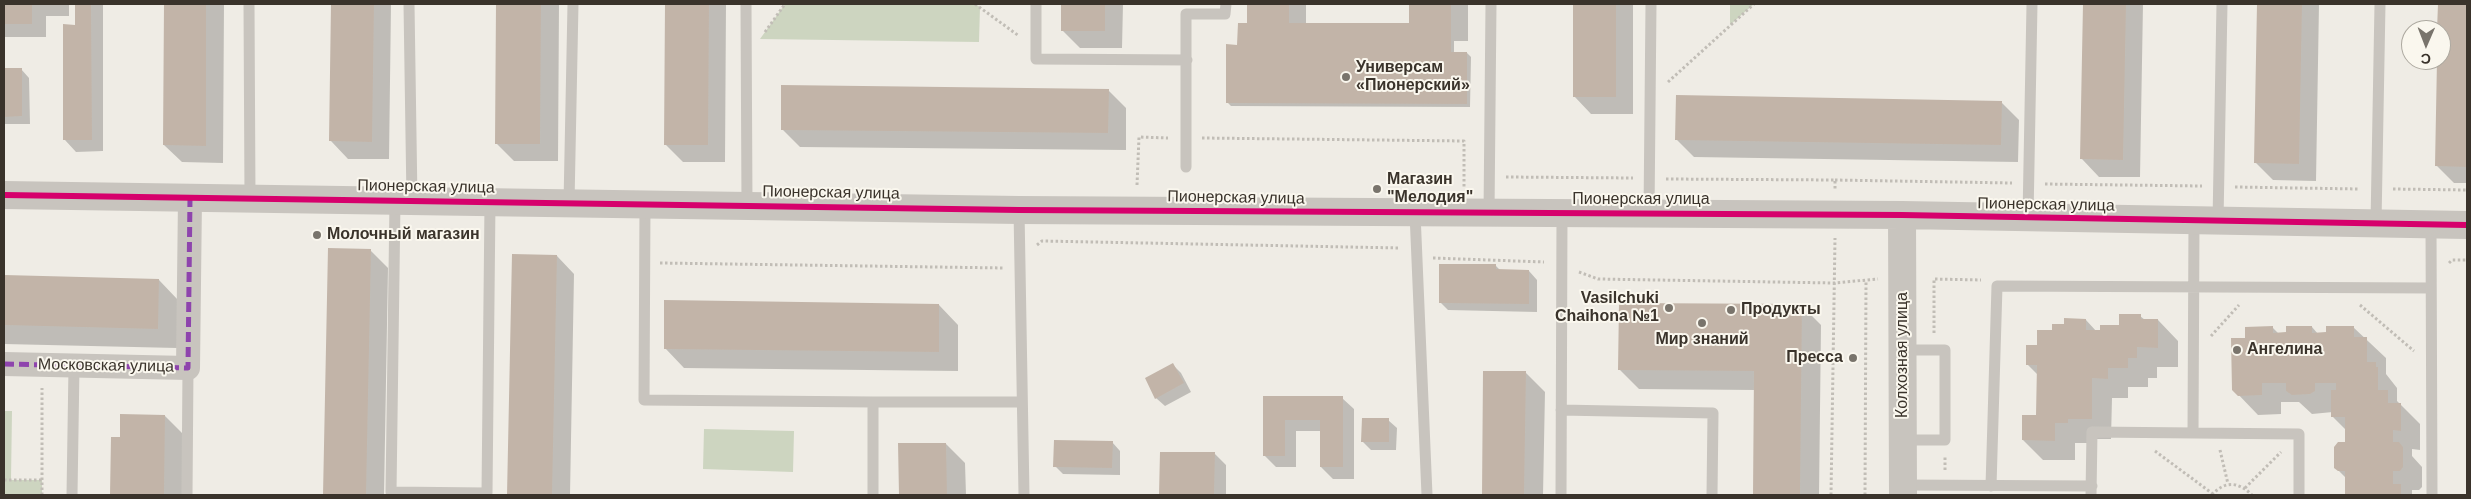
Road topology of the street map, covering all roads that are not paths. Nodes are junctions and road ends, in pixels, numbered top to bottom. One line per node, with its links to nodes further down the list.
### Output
1 (249, 4): 16 (lane)
2 (409, 4): 17 (lane)
3 (573, 4): 19 (lane)
4 (746, 4): 21 (lane)
5 (1036, 4): 12 (lane)
6 (1226, 4): 12 (lane)
7 (1491, 4): 24 (lane)
8 (1651, 4): 26 (lane)
9 (2032, 4): 28 (lane)
10 (2222, 4): 29 (lane)
11 (2380, 4): 30 (lane)
12 (1187, 60): 13 (lane)
13 (1186, 167)
14 (4, 195): 15 (street, Пионерская улица)
15 (190, 198): 16 (street, Пионерская улица); 38 (street, Московская улица)
16 (250, 199): 17 (street, Пионерская улица)
17 (403, 201): 18 (street, Пионерская улица); 18 (lane)
18 (490, 202): 19 (street, Пионерская улица)
19 (569, 203): 20 (street, Пионерская улица)
20 (646, 204): 21 (street, Пионерская улица); 39 (lane)
21 (747, 206): 22 (street, Пионерская улица)
22 (1019, 210): 23 (street, Пионерская улица); 40 (lane)
23 (1415, 213): 24 (street, Пионерская улица); 51 (lane)
24 (1489, 214): 25 (street, Пионерская улица)
25 (1562, 214): 26 (street, Пионерская улица); 41 (lane)
26 (1649, 214): 27 (street, Пионерская улица)
27 (1902, 215): 28 (street, Пионерская улица); 35 (street, Колхозная улица)
28 (2028, 219): 29 (street, Пионерская улица)
29 (2206, 220): 30 (street, Пионерская улица); 33 (lane)
30 (2376, 223): 31 (street, Пионерская улица)
31 (2430, 224): 32 (street, Пионерская улица); 34 (lane)
32 (2467, 225)
33 (2194, 287): 34 (lane); 42 (lane); 44 (lane)
34 (2431, 288): 55 (lane)
35 (1903, 350): 43 (street, Колхозная улица); 43 (lane)
36 (4, 364): 37 (street, Московская улица)
37 (74, 366): 38 (street, Московская улица); 47 (lane)
38 (188, 368): 48 (lane)
39 (872, 402): 40 (lane); 49 (lane)
40 (1022, 402): 50 (lane)
41 (1561, 410): 52 (lane); 53 (lane)
42 (2193, 433): 46 (lane); 54 (lane)
43 (1903, 440): 45 (street, Колхозная улица)
44 (1991, 486): 45 (lane); 46 (lane)
45 (1903, 490)
46 (2092, 491)
47 (72, 495)
48 (187, 495)
49 (873, 495)
50 (1024, 495)
51 (1427, 495)
52 (1561, 495)
53 (1712, 495)
54 (2299, 495)
55 (2432, 495)

